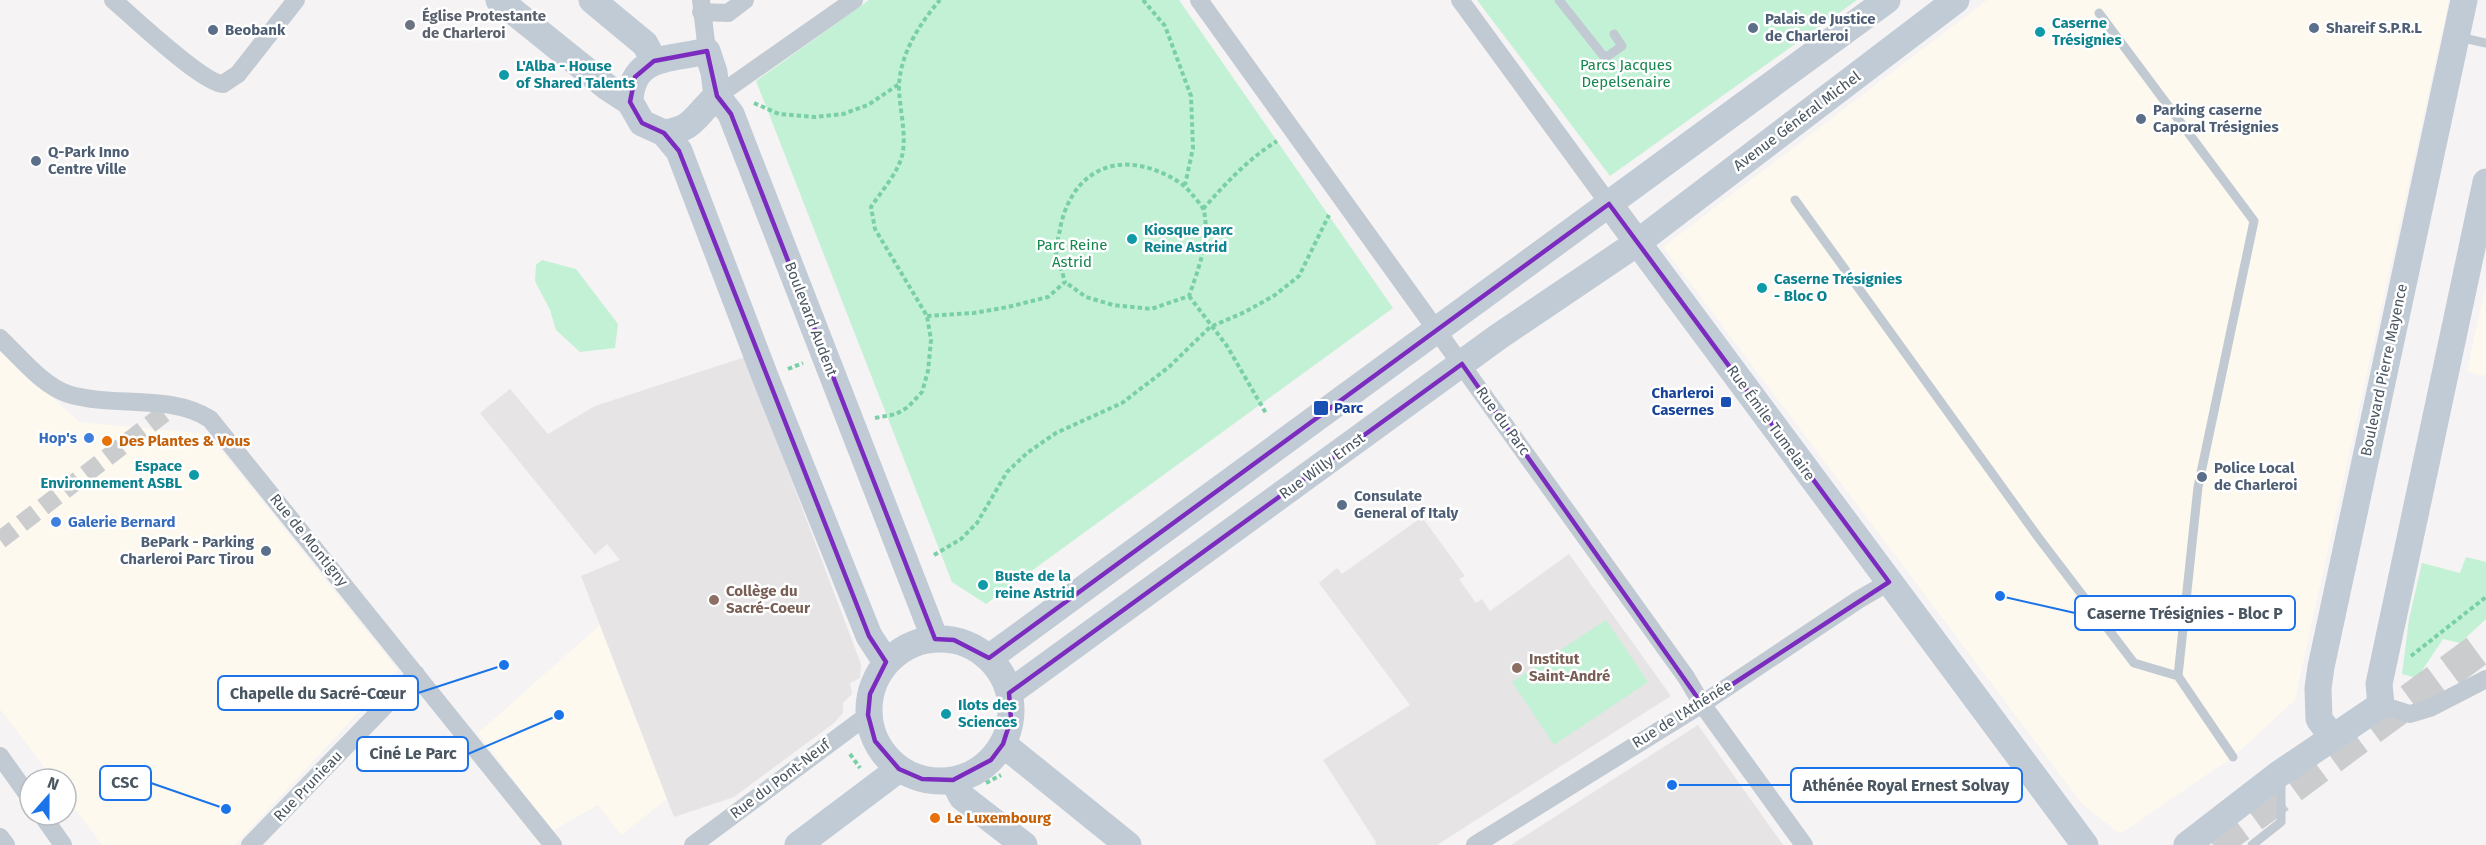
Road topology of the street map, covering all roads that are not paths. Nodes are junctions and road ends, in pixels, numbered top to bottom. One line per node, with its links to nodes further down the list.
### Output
1 (113, 0): 2 (street)
2 (296, 0)
3 (499, 0): 21 (street)
4 (592, 0): 19 (street)
5 (745, 0): 13 (street)
6 (854, 0): 20 (street)
7 (1199, 0): 27 (street, Rue du Parc)
8 (1460, 0): 25 (street, Rue Émile Tumelaire)
9 (1559, 0): 15 (lane)
10 (1887, 0): 25 (street)
11 (1956, 0): 26 (street, Avenue Général Michel)
12 (2464, 0): 16 (street, Boulevard Pierre Mayence)
13 (701, 6): 18 (street)
14 (2099, 13): 35 (lane)
15 (1614, 34)
16 (2457, 36): 17 (lane); 41 (street, Boulevard Pierre Mayence)
17 (2486, 43)
18 (707, 51): 19 (street); 20 (street, Boulevard Audent)
19 (654, 61): 21 (street)
20 (717, 96): 22 (street); 31 (street, Boulevard Audent)
21 (630, 102): 22 (street)
22 (664, 133): 33 (street)
23 (2486, 182): 38 (street)
24 (1795, 200): 35 (lane)
25 (1609, 204): 26 (street, Rue Émile Tumelaire); 27 (street)
26 (1637, 243): 29 (street, Rue Willy Ernst); 30 (street, Rue Émile Tumelaire)
27 (1438, 331): 29 (street, Rue du Parc); 32 (street)
28 (0, 338): 34 (street, Rue de Montigny)
29 (1462, 364): 37 (street, Rue Willy Ernst); 39 (street, Rue du Parc)
30 (1889, 582): 39 (street, Rue de l'Athénée); 61 (street, Rue Émile Tumelaire)
31 (935, 639): 32 (street); 33 (street)
32 (989, 658): 37 (street)
33 (886, 662): 40 (street)
34 (416, 674): 53 (street, Rue Prunieau); 54 (street, Rue de Montigny)
35 (2178, 676): 44 (lane)
36 (2486, 679): 38 (street)
37 (1009, 693): 42 (street)
38 (2380, 695): 41 (street)
39 (1702, 704): 59 (street, Rue de l'Athénée); 60 (street, Rue du Parc)
40 (868, 715): 45 (street); 55 (street, Rue du Pont-Neuf)
41 (2333, 738): 46 (street)
42 (1003, 744): 48 (street); 58 (street)
43 (0, 756): 47 (street)
44 (2234, 757)
45 (899, 769): 48 (street); 56 (street)
46 (2279, 774): 62 (street); 63 (lane)
47 (18, 781)
48 (958, 788): 57 (street)
49 (50, 827): 52 (street)
50 (0, 837): 51 (street)
51 (6, 845)
52 (63, 845)
53 (250, 845)
54 (552, 845)
55 (693, 845)
56 (798, 845)
57 (1024, 845)
58 (1128, 845)
59 (1475, 845)
60 (1804, 845)
61 (2085, 845)
62 (2187, 845)
63 (2252, 845)

